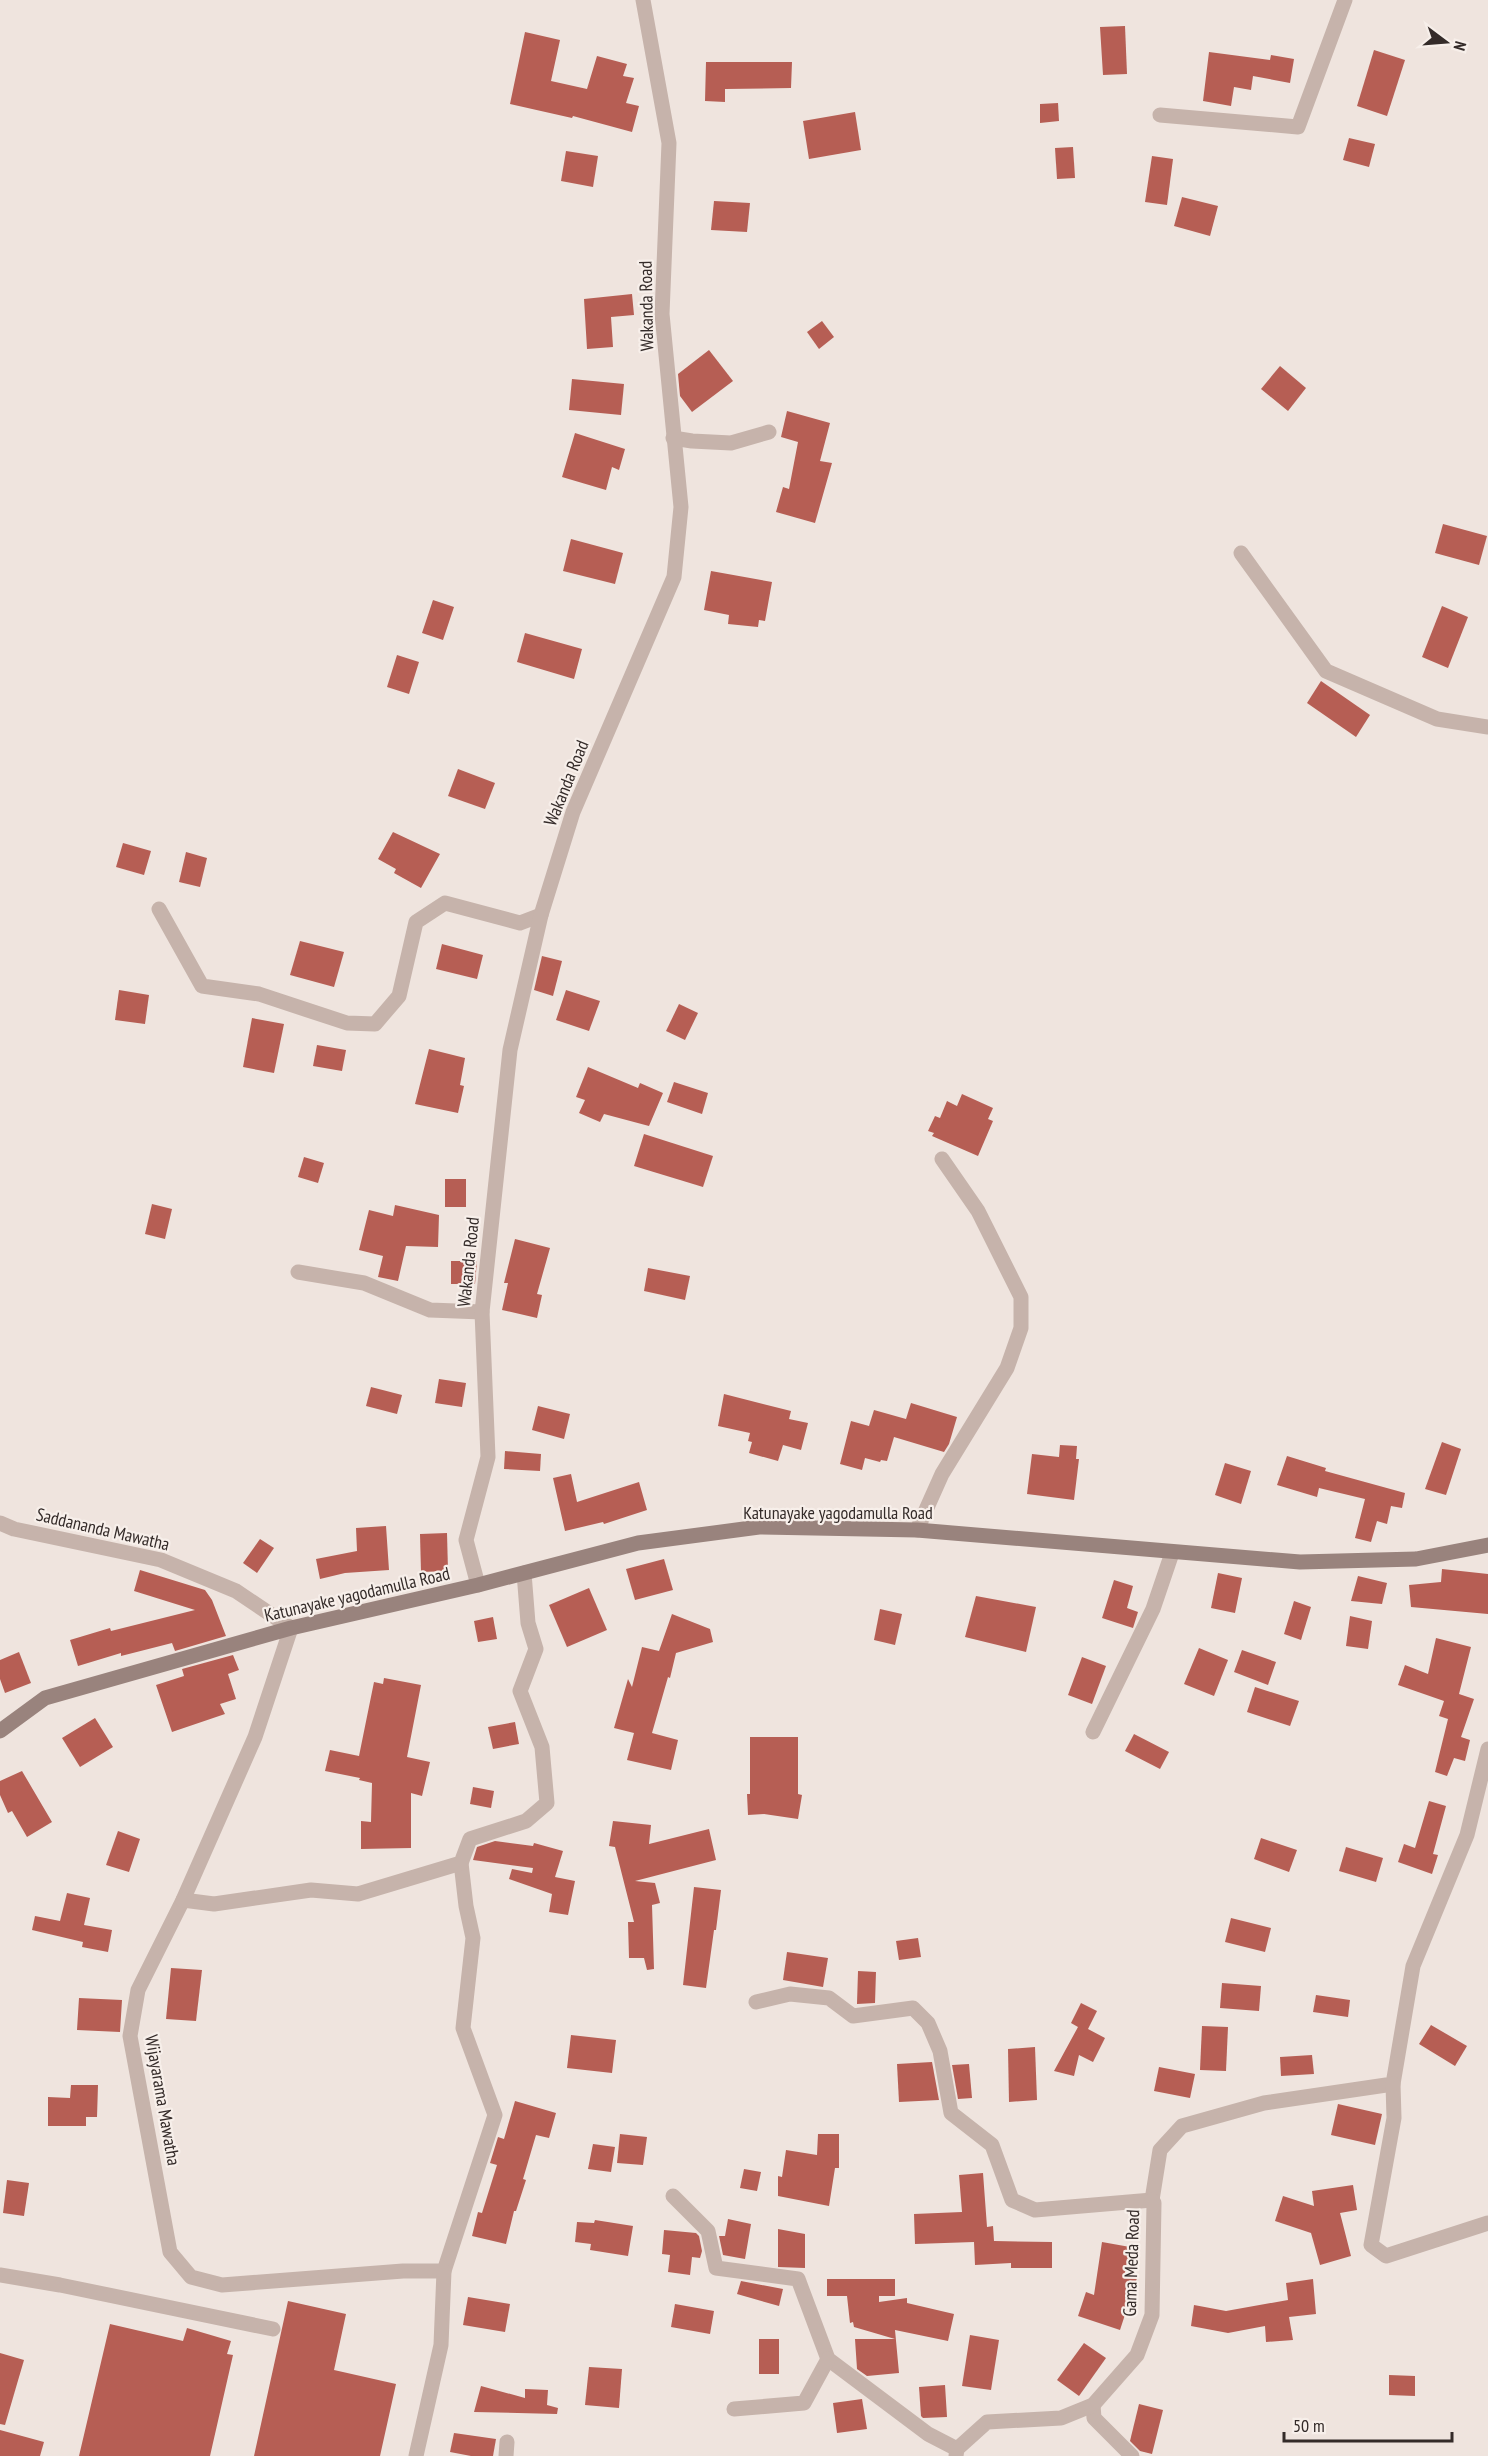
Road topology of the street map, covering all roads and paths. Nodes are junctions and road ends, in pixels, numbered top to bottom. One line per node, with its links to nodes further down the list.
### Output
1 (643, 0): 5 (street, Wakanda Road)
2 (1345, 0): 3 (street)
3 (1160, 115)
4 (769, 432): 5 (street)
5 (673, 438): 9 (street, Wakanda Road)
6 (1241, 553): 7 (street)
7 (1488, 727)
8 (159, 909): 9 (street)
9 (541, 915): 12 (street, Wakanda Road)
10 (942, 1159): 14 (street)
11 (298, 1272): 12 (street)
12 (482, 1312): 18 (street, Wakanda Road)
13 (0, 1523): 19 (street, Saddananda Mawatha)
14 (917, 1530): 16 (main road, Katunayake yagodamulla Road); 17 (main road, Katunayake yagodamulla Road)
15 (1488, 1545): 16 (main road, Katunayake yagodamulla Road)
16 (1172, 1553): 21 (street)
17 (524, 1573): 18 (main road, Katunayake yagodamulla Road); 23 (street)
18 (478, 1585): 19 (main road, Katunayake yagodamulla Road)
19 (291, 1628): 20 (main road, Katunayake yagodamulla Road); 24 (street, Wijayarama Mawatha)
20 (0, 1731)
21 (1093, 1732)
22 (1488, 1749): 26 (street)
23 (462, 1860): 24 (street); 30 (street)
24 (183, 1900): 30 (street, Wijayarama Mawatha)
25 (756, 2002): 28 (street)
26 (1393, 2084): 28 (street, Gama Meda Road); 29 (street)
27 (673, 2196): 33 (street)
28 (1152, 2200): 34 (street, Gama Meda Road)
29 (1488, 2223)
30 (444, 2271): 37 (street)
31 (0, 2275): 32 (street)
32 (273, 2329)
33 (828, 2359): 35 (street); 36 (street)
34 (1093, 2405): 36 (street, Gama Meda Road); 38 (street)
35 (734, 2409)
36 (957, 2452)
37 (416, 2456)
38 (1132, 2456)

